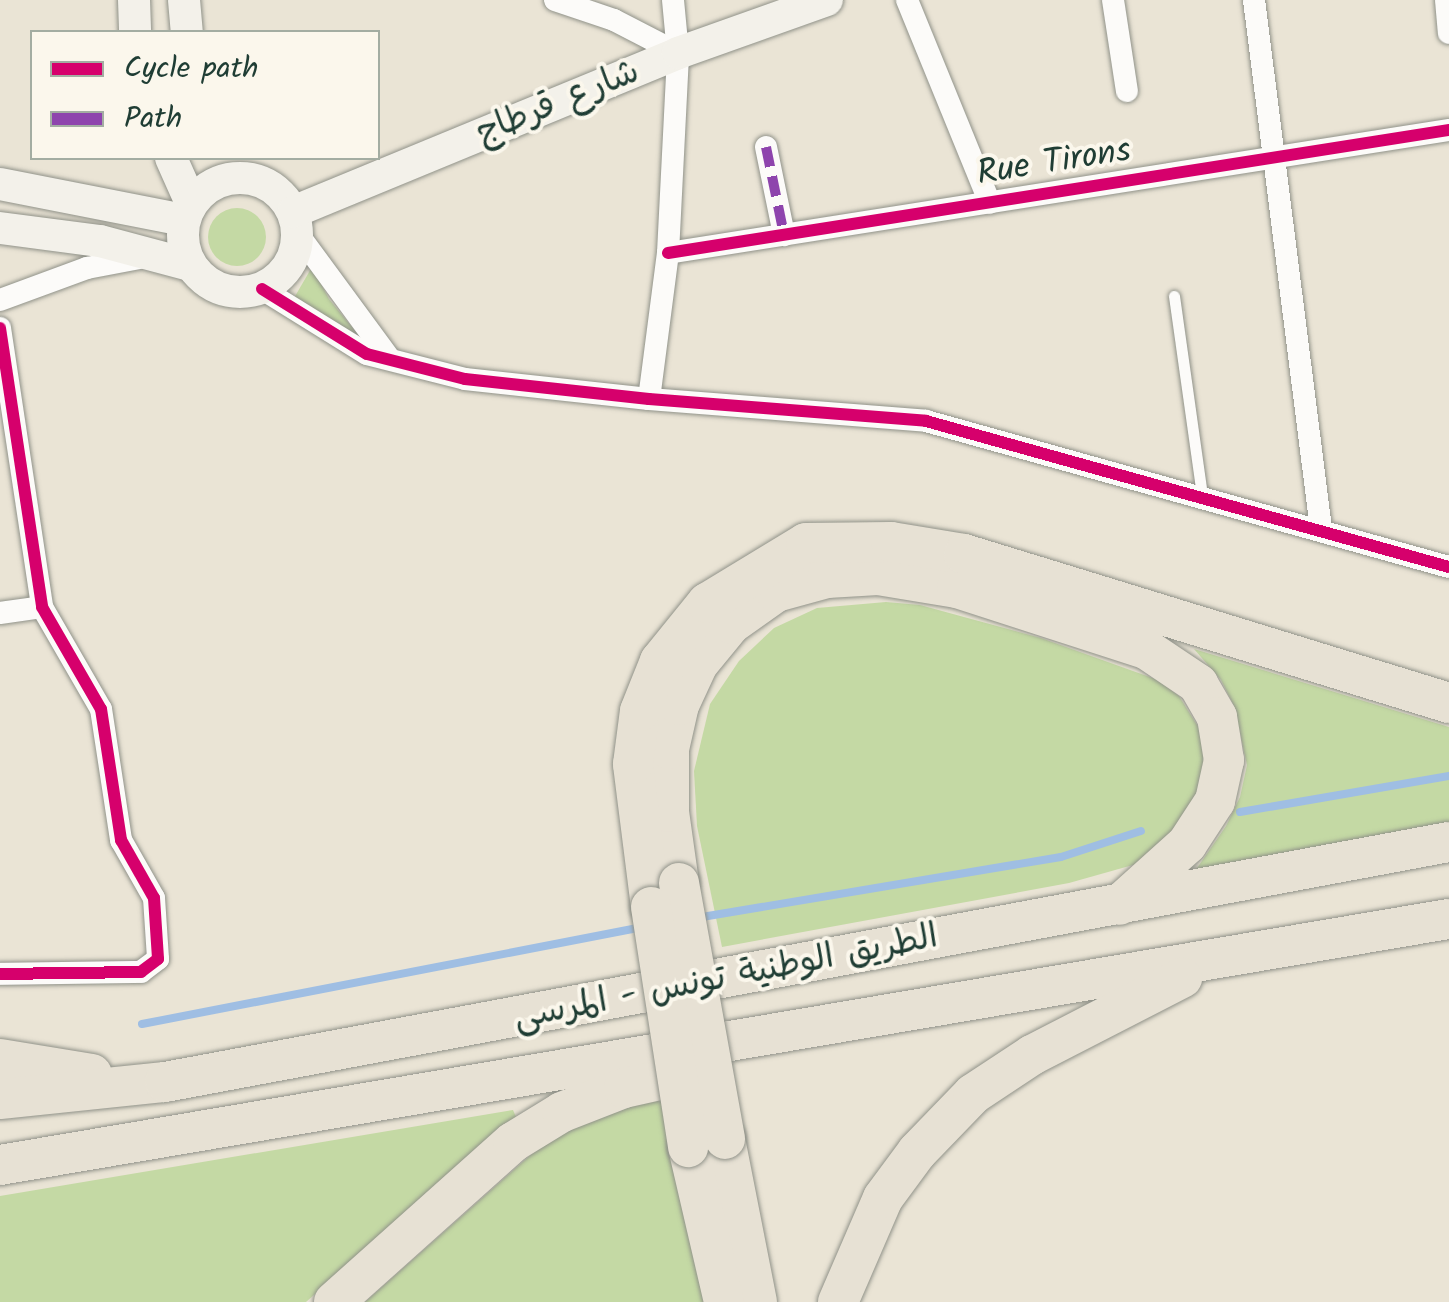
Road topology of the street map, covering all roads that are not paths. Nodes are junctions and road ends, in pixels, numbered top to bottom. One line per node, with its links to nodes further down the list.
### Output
1 (134, 0): 10 (street)
2 (184, 0): 11 (street)
3 (555, 0): 13 (street)
4 (673, 0): 13 (street)
5 (826, 0): 13 (street, شارع قرطاج)
6 (907, 0): 21 (street)
7 (1112, 0): 14 (street)
8 (1254, 0): 18 (street)
9 (1446, 0): 12 (street)
10 (135, 30)
11 (186, 30)
12 (1449, 33)
13 (678, 54): 23 (street, شارع قرطاج); 26 (street)
14 (1127, 91)
15 (1449, 130): 18 (street, Rue Tirons)
16 (766, 146): 25 (street)
17 (172, 160): 22 (street)
18 (1274, 160): 21 (street, Rue Tirons); 36 (street)
19 (228, 168): 22 (street); 23 (street)
20 (0, 184): 22 (street)
21 (990, 203): 25 (street, Rue Tirons)
22 (187, 212): 28 (street)
23 (295, 223): 29 (street); 33 (street)
24 (0, 228): 27 (street)
25 (784, 236): 26 (street, Rue Tirons)
26 (668, 253): 34 (street)
27 (153, 255): 28 (street); 31 (street)
28 (190, 265): 29 (street)
29 (262, 289): 33 (street)
30 (1174, 296): 35 (lane)
31 (0, 300)
32 (0, 328): 38 (street)
33 (389, 358): 34 (street)
34 (649, 399): 35 (street)
35 (1202, 495): 36 (street)
36 (1321, 529): 37 (street)
37 (1449, 566)
38 (42, 607): 39 (street); 48 (street)
39 (0, 613)
40 (1360, 674): 41 (highway); 42 (highway); 44 (highway)
41 (1449, 694)
42 (1449, 704)
43 (1449, 842): 45 (highway, الطريق الوطنية تونس - المرسى)
44 (665, 895): 45 (highway); 53 (highway, bridge)
45 (1119, 905): 51 (highway, الطريق الوطنية تونس - المرسى)
46 (1449, 919): 47 (highway, الطريق الوطنية تونس - المرسى)
47 (1218, 959): 49 (highway, الطريق الوطنية تونس - المرسى); 58 (highway)
48 (0, 974)
49 (830, 1022): 54 (highway, الطريق الوطنية تونس - المرسى); 55 (highway)
50 (0, 1059): 51 (highway)
51 (166, 1082): 52 (highway, الطريق الوطنية تونس - المرسى)
52 (0, 1099)
53 (706, 1143): 56 (highway); 57 (highway)
54 (0, 1165)
55 (334, 1302)
56 (724, 1302)
57 (757, 1302)
58 (838, 1302)

